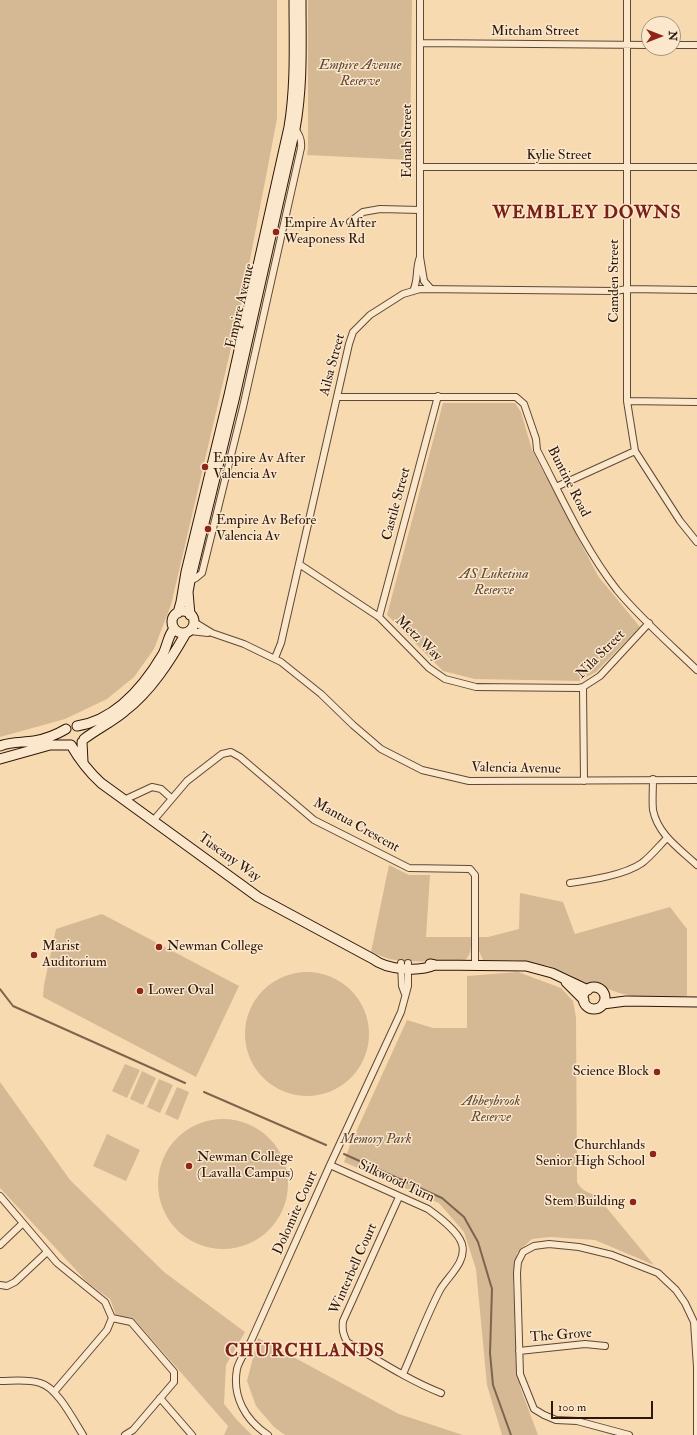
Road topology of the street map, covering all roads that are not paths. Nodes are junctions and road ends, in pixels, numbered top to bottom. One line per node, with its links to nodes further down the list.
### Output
1 (294, 0): 21 (main road, Empire Avenue)
2 (301, 0): 10 (main road, Empire Avenue)
3 (420, 0): 5 (street, Ednah Street)
4 (627, 0): 9 (street, Camden Street)
5 (420, 43): 9 (street, Mitcham Street); 11 (street, Ednah Street)
6 (641, 45): 9 (street, Mitcham Street)
7 (681, 45): 8 (street)
8 (697, 45)
9 (627, 46): 13 (street, Camden Street)
10 (295, 129): 21 (main road, Empire Avenue); 24 (street)
11 (420, 167): 13 (street, Kylie Street); 14 (street, Ednah Street)
12 (697, 167): 13 (street, Kylie Street)
13 (626, 168): 18 (street, Camden Street)
14 (420, 210): 15 (street); 16 (street, Ednah Street)
15 (350, 222)
16 (420, 257): 17 (street, Ednah Street); 20 (street, Ednah Street)
17 (431, 289): 18 (street, Ailsa Street); 20 (street, Ailsa Street)
18 (627, 289): 19 (street, Ailsa Street); 25 (street, Camden Street)
19 (697, 290)
20 (413, 291): 23 (street, Ailsa Street)
21 (232, 396): 24 (street); 31 (main road, Empire Avenue); 32 (main road, Empire Avenue)
22 (438, 396): 23 (street, Buntine Road); 28 (street, Buntine Road); 33 (street, Castile Street)
23 (337, 397): 30 (street, Ailsa Street)
24 (245, 399): 31 (street)
25 (627, 401): 26 (street); 27 (street, Camden Street)
26 (697, 402)
27 (635, 451): 28 (street); 29 (street, Camden Street)
28 (556, 487): 35 (street, Buntine Road)
29 (697, 542)
30 (299, 564): 33 (street, Metz Way); 39 (street, Ailsa Street)
31 (190, 581): 34 (main road, Empire Avenue)
32 (178, 613): 34 (main road); 36 (main road)
33 (379, 617): 41 (street, Metz Way)
34 (192, 618): 37 (main road); 38 (street, Valencia Avenue)
35 (649, 623): 40 (street, Buntine Road); 41 (street, Nila Street)
36 (174, 629): 37 (main road); 42 (main road)
37 (188, 632): 38 (street, Valencia Avenue); 44 (main road)
38 (212, 633): 39 (street, Valencia Avenue)
39 (275, 658): 51 (street, Valencia Avenue)
40 (697, 670)
41 (583, 686): 51 (street, Nila Street)
42 (77, 726): 43 (main road); 44 (main road)
43 (66, 729): 45 (main road); 46 (main road)
44 (83, 741): 45 (main road); 48 (main road)
45 (70, 745): 47 (main road); 48 (main road, Tuscany Way)
46 (0, 746)
47 (0, 759)
48 (82, 762): 53 (main road, Tuscany Way)
49 (653, 779): 50 (street, Valencia Avenue); 51 (street, Valencia Avenue); 55 (street)
50 (697, 780)
51 (584, 781)
52 (170, 798): 53 (street); 54 (street, Mantua Crescent); 59 (street, Mantua Crescent)
53 (124, 800): 54 (main road, Tuscany Way)
54 (153, 821): 58 (main road, Tuscany Way)
55 (667, 838): 56 (street); 57 (street)
56 (697, 865)
57 (570, 883)
58 (404, 966): 59 (main road, Tuscany Way); 67 (street, Dolomite Court)
59 (475, 966): 60 (main road, Tuscany Way)
60 (564, 980): 61 (main road, Tuscany Way); 63 (main road, Tuscany Way)
61 (588, 990): 62 (main road); 63 (main road)
62 (604, 994): 64 (main road); 66 (main road)
63 (584, 1000): 66 (main road)
64 (626, 1001): 65 (main road); 66 (main road)
65 (697, 1002)
66 (603, 1004)
67 (330, 1165): 69 (street, Silkwood Turn); 86 (street, Dolomite Court)
68 (0, 1196): 70 (street)
69 (399, 1197): 77 (street, Winterbell Court); 77 (street, Silkwood Turn)
70 (23, 1223): 71 (street); 72 (street)
71 (0, 1245)
72 (47, 1252): 73 (street); 74 (street)
73 (0, 1285)
74 (112, 1318): 80 (street); 82 (street)
75 (605, 1346): 76 (street, The Grove)
76 (520, 1351): 78 (street); 87 (street)
77 (403, 1374): 81 (street, Winterbell Court)
78 (697, 1377): 88 (street)
79 (0, 1381): 80 (street)
80 (54, 1392): 83 (street)
81 (441, 1393)
82 (160, 1398): 84 (street); 85 (street)
83 (83, 1435)
84 (125, 1435)
85 (192, 1435)
86 (268, 1435)
87 (628, 1435)
88 (696, 1435)

